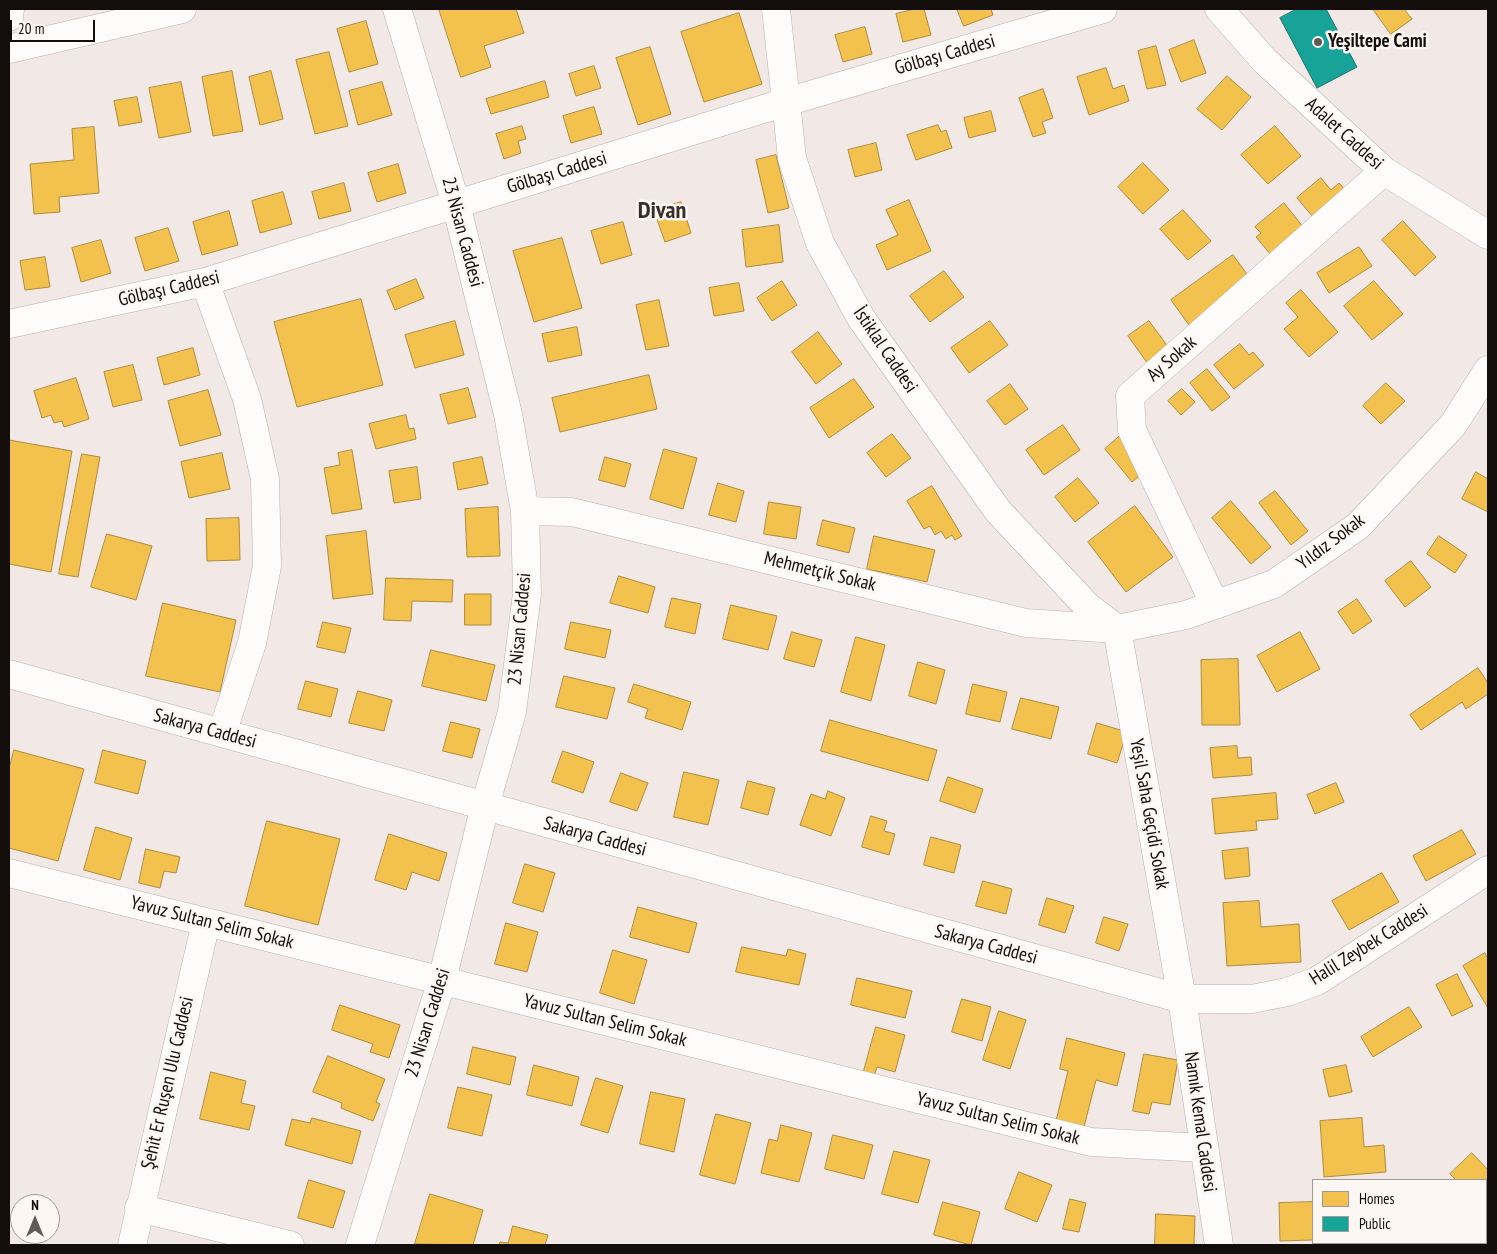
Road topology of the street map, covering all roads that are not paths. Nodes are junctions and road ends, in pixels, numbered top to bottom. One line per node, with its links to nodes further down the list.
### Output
1 (10, 9): 7 (street)
2 (182, 9): 8 (street)
3 (397, 9): 11 (street, 23 Nisan Caddesi)
4 (776, 9): 9 (street, İstiklal Caddesi)
5 (1103, 9): 9 (street, Gölbaşı Caddesi)
6 (1219, 9): 10 (street, Adalet Caddesi)
7 (9, 17)
8 (9, 49)
9 (786, 102): 11 (street, Gölbaşı Caddesi); 18 (street, İstiklal Caddesi)
10 (1384, 171): 12 (street, Adalet Caddesi); 17 (street, Ay Sokak)
11 (456, 204): 13 (street, Gölbaşı Caddesi); 16 (street, 23 Nisan Caddesi)
12 (1488, 235)
13 (205, 282): 14 (street, Gölbaşı Caddesi); 20 (street)
14 (9, 324)
15 (1488, 370): 17 (street, Yıldız Sokak)
16 (525, 511): 18 (street, Mehmetçik Sokak); 21 (street, 23 Nisan Caddesi)
17 (1214, 605): 18 (street, Yıldız Sokak)
18 (1117, 629): 26 (street, Yeşil Saha Geçidi Sokak)
19 (9, 674): 20 (street, Sakarya Caddesi)
20 (222, 734): 21 (street, Sakarya Caddesi)
21 (485, 806): 25 (street, 23 Nisan Caddesi); 26 (street, Sakarya Caddesi)
22 (1488, 870): 26 (street, Halil Zeybek Caddesi)
23 (9, 873): 24 (street, Yavuz Sultan Selim Sokak)
24 (206, 922): 25 (street, Yavuz Sultan Selim Sokak); 28 (street, Şehit Er Ruşen Ulu Caddesi)
25 (442, 980): 27 (street, Yavuz Sultan Selim Sokak); 31 (street, 23 Nisan Caddesi)
26 (1182, 999): 27 (street, Namık Kemal Caddesi)
27 (1204, 1148): 32 (street, Namık Kemal Caddesi)
28 (139, 1208): 29 (street, Şehit Er Ruşen Ulu Caddesi); 30 (street)
29 (132, 1245)
30 (290, 1245)
31 (360, 1245)
32 (1219, 1245)

